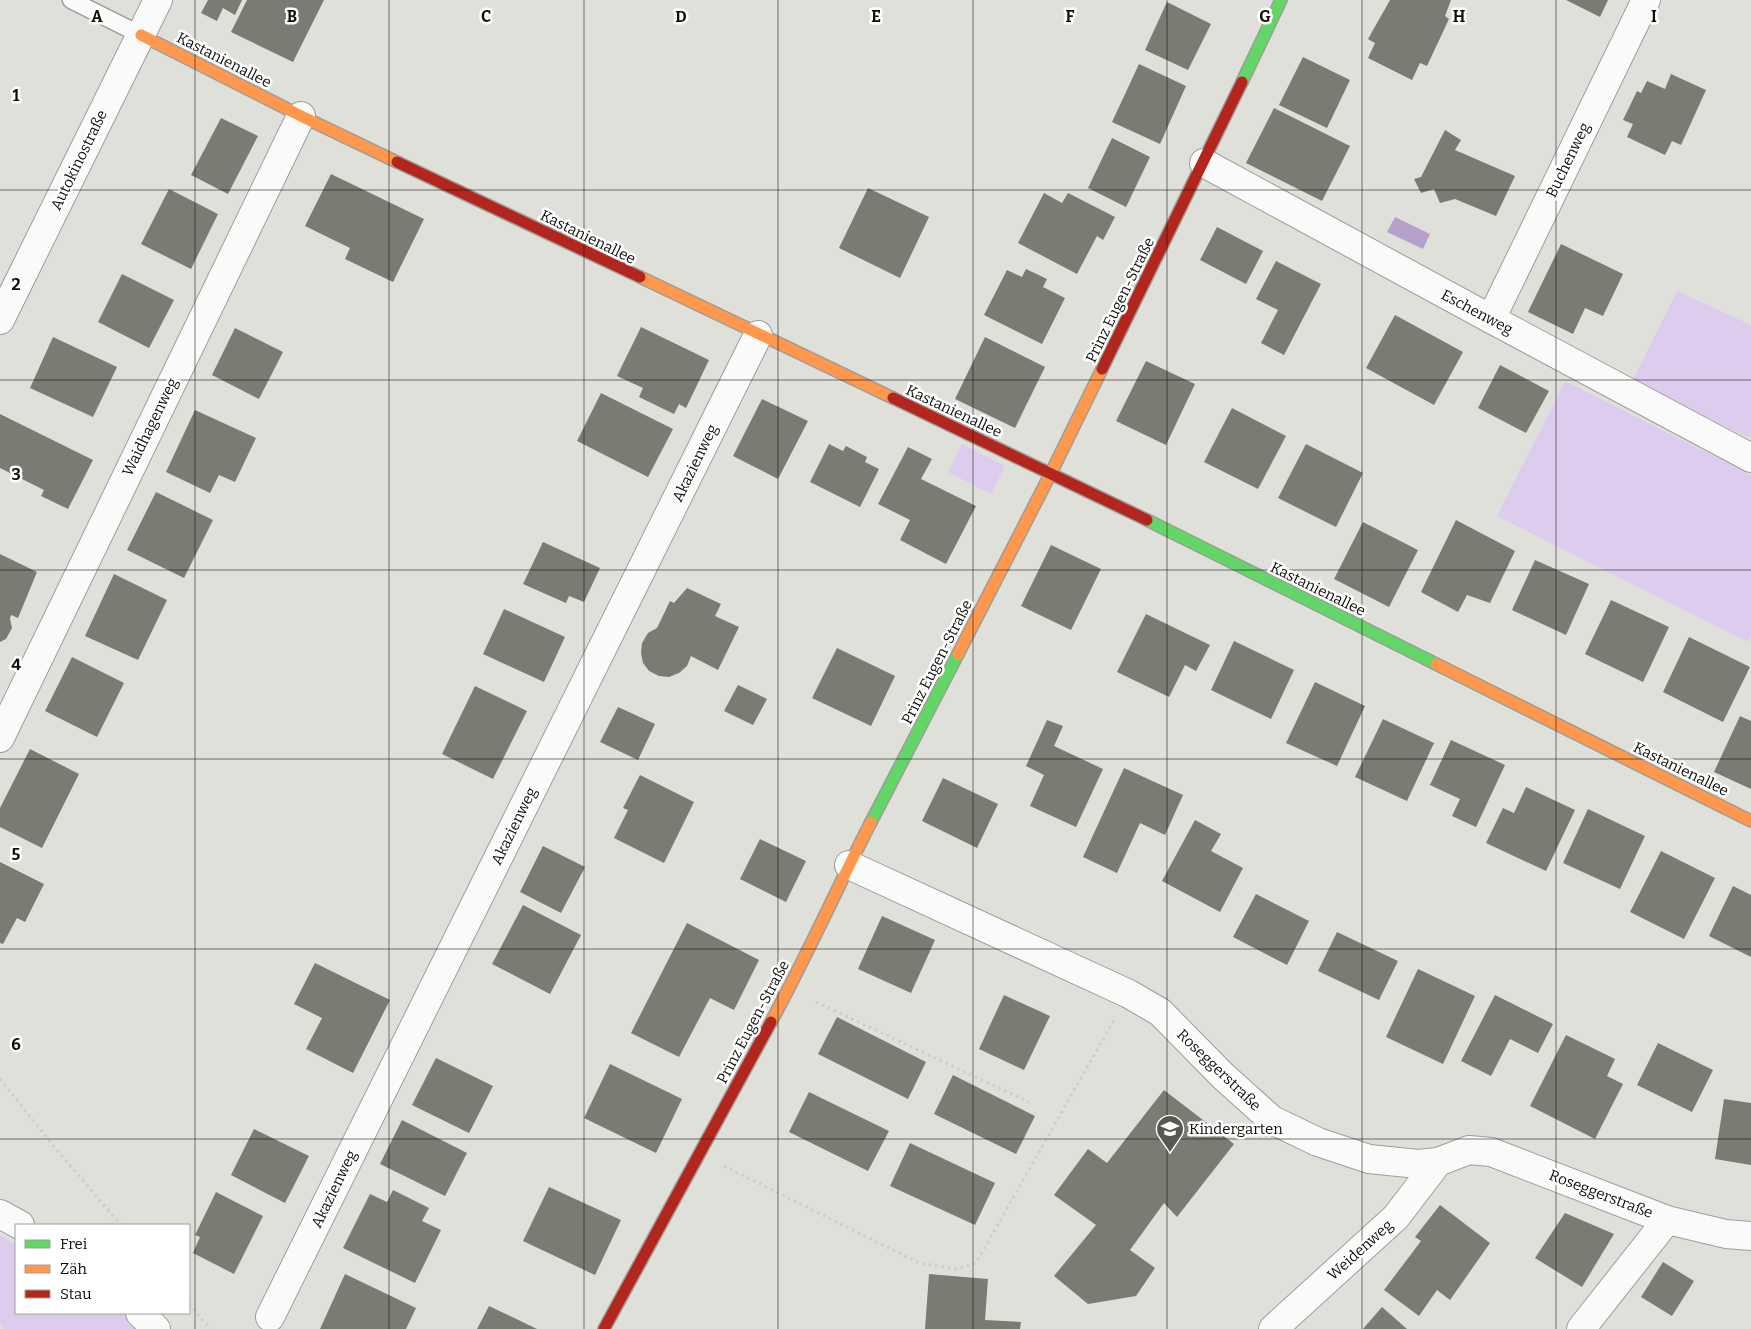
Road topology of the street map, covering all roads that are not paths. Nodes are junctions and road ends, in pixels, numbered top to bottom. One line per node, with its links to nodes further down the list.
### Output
1 (71, 0): 5 (lane)
2 (158, 0): 5 (street, Autokinostraße)
3 (1281, 0): 7 (street, Prinz Eugen-Straße)
4 (1646, 0): 8 (street, Buchenweg)
5 (141, 35): 6 (street, Kastanienallee); 9 (street, Autokinostraße)
6 (301, 116): 10 (street, Kastanienallee); 13 (street, Waidhagenweg)
7 (1204, 163): 8 (street, Eschenweg); 12 (street, Prinz Eugen-Straße)
8 (1491, 319): 11 (street, Eschenweg)
9 (0, 320)
10 (758, 335): 12 (street, Kastanienallee); 22 (street, Akazienweg)
11 (1751, 458)
12 (1051, 473): 14 (street, Kastanienallee); 15 (street, Prinz Eugen-Straße)
13 (0, 738)
14 (1751, 821)
15 (849, 864): 16 (street, Roseggerstraße); 24 (street, Prinz Eugen-Straße)
16 (1438, 1162): 18 (street, Roseggerstraße); 25 (street, Weidenweg)
17 (0, 1214): 19 (street)
18 (1667, 1220): 20 (street, Roseggerstraße); 26 (street)
19 (18, 1224)
20 (1751, 1236)
21 (141, 1314): 23 (street)
22 (270, 1317)
23 (156, 1329)
24 (604, 1329)
25 (1273, 1329)
26 (1581, 1329)

